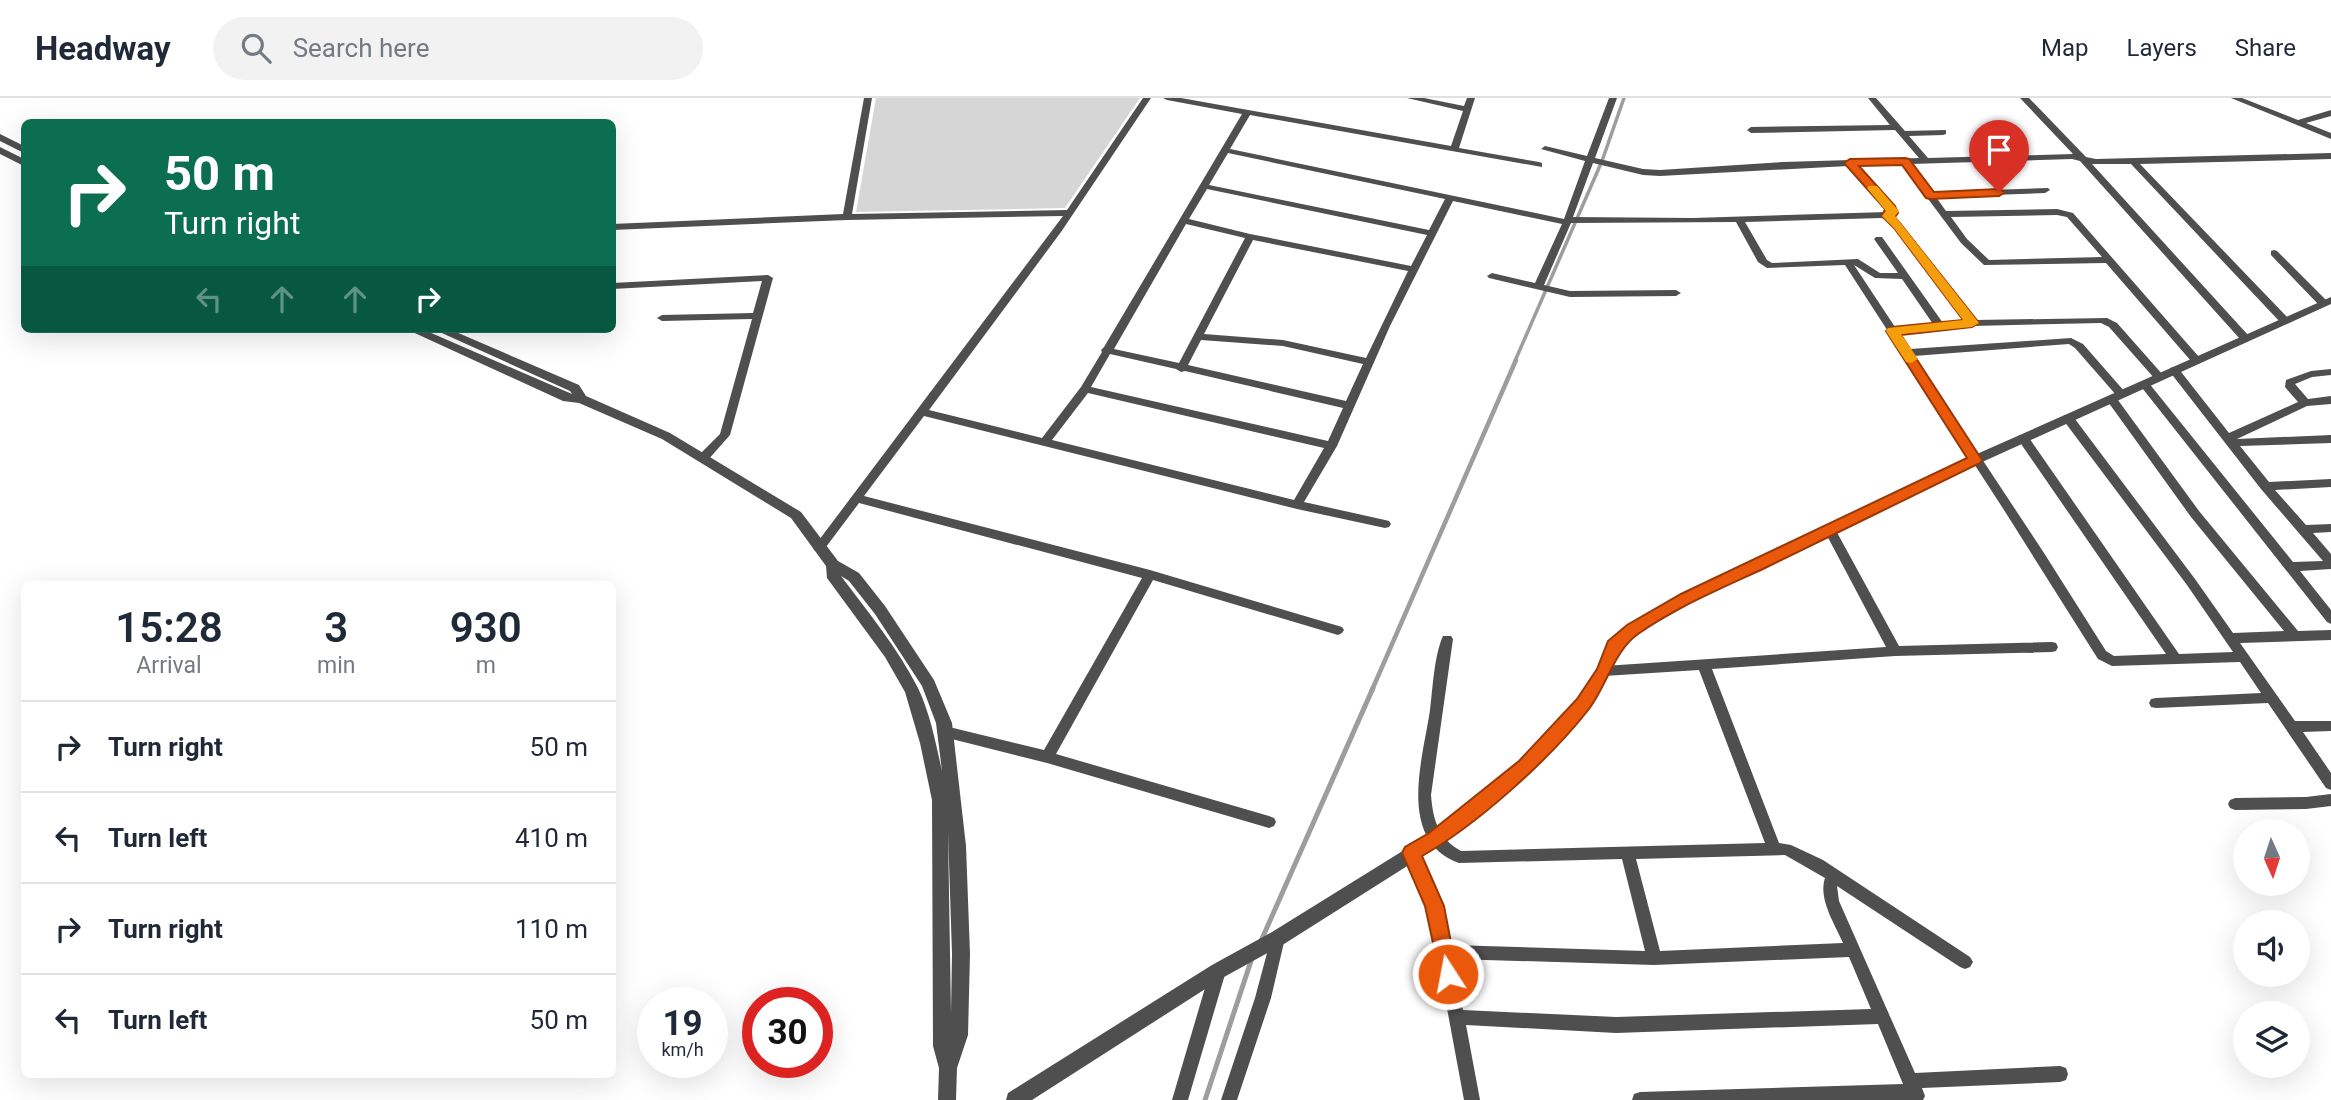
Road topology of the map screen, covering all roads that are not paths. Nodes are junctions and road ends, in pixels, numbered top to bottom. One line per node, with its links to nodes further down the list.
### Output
1 (869, 98): 40 (street)
2 (1147, 98): 37 (street)
3 (1167, 98): 11 (street)
4 (1411, 98): 10 (street)
5 (1472, 98): 10 (street)
6 (1613, 98): 25 (street)
7 (1872, 98): 15 (street)
8 (2024, 98): 26 (street)
9 (2235, 98): 13 (street)
10 (1467, 109): 20 (street)
11 (1247, 113): 20 (street); 23 (street)
12 (2331, 113): 13 (street)
13 (2297, 123): 17 (street)
14 (1751, 130): 15 (street)
15 (1899, 130): 16 (street); 28 (street)
16 (1943, 132)
17 (2331, 136)
18 (0, 137): 19 (street)
19 (21, 148)
20 (1454, 149): 32 (street)
21 (1545, 149): 25 (street)
22 (0, 150): 27 (street)
23 (1225, 150): 33 (street); 36 (street)
24 (2331, 156): 29 (street)
25 (1593, 160): 31 (street); 43 (street)
26 (2084, 160): 28 (street); 29 (street); 67 (street)
27 (21, 161)
28 (1926, 161): 30 (street)
29 (2133, 161): 60 (street)
30 (1905, 162): 31 (street); 35 (street)
31 (1850, 163): 39 (street)
32 (1539, 165)
33 (1203, 187): 42 (street); 45 (street)
34 (2045, 190): 35 (street)
35 (1930, 195): 38 (street)
36 (1450, 198): 43 (street); 45 (street)
37 (1069, 213): 40 (street); 83 (street)
38 (1945, 214): 49 (street); 49 (street)
39 (1888, 216): 41 (street); 61 (street)
40 (847, 217): 44 (street)
41 (1739, 219): 43 (street); 50 (street)
42 (1185, 221): 46 (street); 68 (street)
43 (1572, 221): 55 (street)
44 (616, 227)
45 (1432, 233): 51 (street)
46 (1250, 237): 51 (street); 66 (street)
47 (1879, 239): 53 (street)
48 (2274, 253): 57 (street)
49 (2109, 260): 70 (street)
50 (1849, 264): 53 (street); 63 (street)
51 (1413, 269): 71 (street)
52 (1492, 276): 55 (street)
53 (1906, 276): 62 (street)
54 (616, 286): 58 (street)
55 (1540, 288): 56 (street)
56 (1676, 293)
57 (2327, 302): 60 (street)
58 (757, 316): 59 (street); 90 (street)
59 (662, 318)
60 (2285, 321): 67 (street)
61 (1972, 323): 62 (street); 75 (street)
62 (1940, 326): 63 (street)
63 (1892, 331): 69 (street)
64 (421, 333): 79 (street)
65 (448, 333): 79 (street)
66 (1199, 337): 71 (street); 72 (street)
67 (2244, 337): 70 (street)
68 (1106, 350): 72 (street); 77 (street)
69 (1907, 353): 78 (street); 91 (street)
70 (2195, 359): 73 (street)
71 (1370, 362): 82 (street)
72 (1181, 369): 82 (street)
73 (2174, 370): 75 (street); 87 (street)
74 (2331, 372): 81 (street)
75 (2159, 377): 76 (street)
76 (2144, 384): 78 (street); 103 (street)
77 (1085, 389): 88 (street); 89 (street)
78 (2116, 397): 84 (street); 108 (street)
79 (581, 399): 90 (street)
80 (2331, 400): 81 (street)
81 (2305, 403): 87 (street)
82 (1350, 406): 89 (street)
83 (924, 412): 88 (street); 94 (street)
84 (2068, 418): 85 (street); 109 (street)
85 (2023, 438): 91 (street); 114 (street)
86 (2331, 439): 87 (street)
87 (2229, 441): 93 (street)
88 (1045, 442): 95 (street)
89 (1331, 446): 95 (street)
90 (703, 458): 100 (street)
91 (1975, 460): 99 (street); 114 (street)
92 (2331, 483): 93 (street)
93 (2265, 485): 98 (street)
94 (858, 498): 100 (street); 104 (street)
95 (1297, 505): 96 (street)
96 (1385, 524)
97 (2331, 528): 98 (street)
98 (2303, 529): 101 (street)
99 (1830, 530): 112 (street); 116 (street)
100 (819, 548): 102 (street)
101 (2331, 564): 103 (street)
102 (832, 565): 121 (street); 140 (street)
103 (2289, 567): 105 (street)
104 (1150, 575): 106 (street); 122 (street)
105 (2331, 619)
106 (1338, 630)
107 (2331, 635): 108 (street)
108 (2295, 636): 109 (street)
109 (2230, 638): 113 (street)
110 (1447, 639): 127 (street)
111 (2052, 647): 112 (street)
112 (1895, 651): 115 (street)
113 (2242, 657): 114 (street); 117 (street)
114 (2176, 659)
115 (1704, 665): 116 (street); 128 (street)
116 (1604, 671): 127 (street)
117 (2270, 698): 118 (street); 119 (street)
118 (2155, 703)
119 (2291, 727): 120 (street); 123 (street)
120 (2329, 728)
121 (945, 733): 122 (street); 140 (street)
122 (1048, 757): 126 (street)
123 (2331, 784)
124 (2331, 800): 125 (street)
125 (2235, 804)
126 (1269, 821)
127 (1436, 839): 129 (street); 130 (street)
128 (1774, 848): 130 (street); 131 (street)
129 (1411, 853): 132 (street); 134 (street)
130 (1628, 854): 135 (street)
131 (1833, 877): 133 (street); 136 (street)
132 (1278, 938): 137 (street); 146 (street)
133 (1853, 950): 135 (street); 138 (street)
134 (1443, 952): 135 (street); 139 (street)
135 (1654, 958)
136 (1965, 962)
137 (1219, 971): 144 (street); 145 (street)
138 (1882, 1016): 139 (street); 142 (street)
139 (1456, 1017): 147 (street)
140 (948, 1068): 143 (street)
141 (2060, 1074): 142 (street)
142 (1915, 1091): 148 (street)
143 (947, 1100)
144 (1015, 1100)
145 (1180, 1100)
146 (1228, 1100)
147 (1472, 1100)
148 (1640, 1100)

